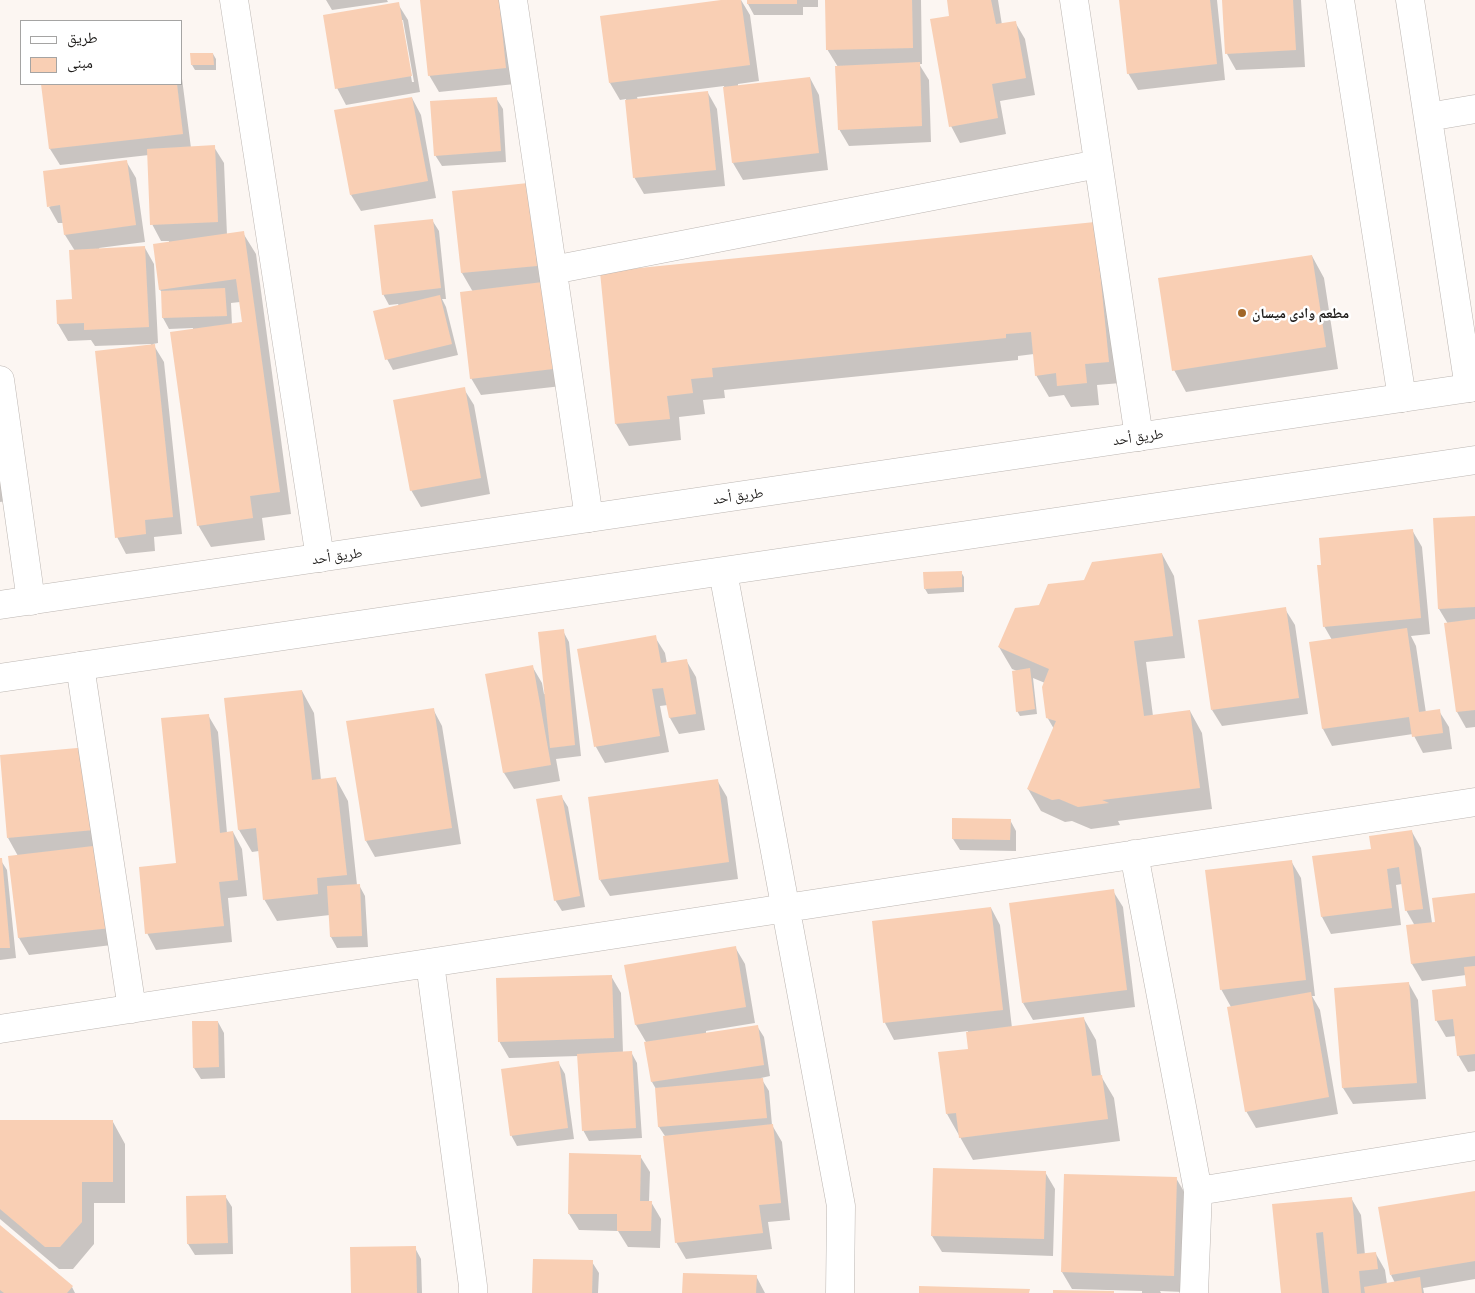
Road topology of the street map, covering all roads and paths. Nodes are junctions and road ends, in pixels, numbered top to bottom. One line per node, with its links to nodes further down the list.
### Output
1 (234, 0): 16 (street)
2 (513, 0): 9 (street)
3 (1074, 0): 8 (street)
4 (1340, 0): 12 (street)
5 (1410, 0): 7 (street)
6 (1475, 109): 7 (street)
7 (1428, 117): 11 (street)
8 (1098, 164): 9 (street); 13 (street)
9 (552, 270): 15 (street)
10 (0, 380): 18 (street)
11 (1472, 388): 12 (street, طريق أحد)
12 (1402, 398): 13 (street, طريق أحد)
13 (1139, 437): 15 (street, طريق أحد)
14 (1475, 460): 17 (street)
15 (589, 518): 16 (street, طريق أحد)
16 (320, 558): 18 (street, طريق أحد)
17 (722, 572): 20 (street); 24 (street)
18 (31, 601): 19 (street, طريق أحد)
19 (0, 606)
20 (80, 666): 21 (street); 26 (street)
21 (0, 678)
22 (1475, 802): 23 (street)
23 (1134, 854): 24 (street); 29 (street)
24 (785, 908): 25 (street); 31 (street)
25 (430, 963): 26 (street); 30 (street)
26 (132, 1009): 27 (street)
27 (0, 1029)
28 (1475, 1146): 29 (street)
29 (1198, 1191): 32 (street)
30 (473, 1293)
31 (840, 1293)
32 (1194, 1293)

